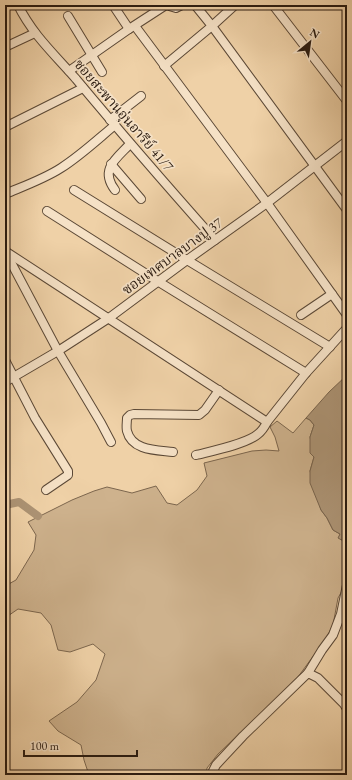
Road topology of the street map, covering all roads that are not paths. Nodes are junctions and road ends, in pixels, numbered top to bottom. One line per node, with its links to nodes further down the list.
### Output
1 (18, 5): 11 (street, ซอยสะพานอุ่นอารีย์ 41/7)
2 (113, 5): 10 (street)
3 (166, 5): 4 (street); 10 (street)
4 (182, 5)
5 (195, 5): 9 (street)
6 (235, 5): 9 (street)
7 (273, 5): 19 (street)
8 (68, 16): 13 (street)
9 (212, 26): 14 (street); 25 (street)
10 (132, 27): 13 (street); 14 (street)
11 (35, 33): 12 (street); 15 (street, ซอยสะพานอุ่นอารีย์ 41/7)
12 (5, 47)
13 (91, 55): 15 (street); 16 (street)
14 (164, 66): 30 (street)
15 (69, 71): 17 (street, ซอยสะพานอุ่นอารีย์ 41/7)
16 (102, 72)
17 (83, 88): 20 (street, ซอยสะพานอุ่นอารีย์ 41/7); 21 (street)
18 (140, 96): 20 (street)
19 (347, 101)
20 (113, 123): 23 (street, ซอยสะพานอุ่นอารีย์ 41/7); 28 (street)
21 (5, 127)
22 (347, 141): 25 (street, ซอยเทศบาลบางปู 37)
23 (130, 144): 24 (street); 33 (street, ซอยสะพานอุ่นอารีย์ 41/7)
24 (111, 164): 27 (street); 29 (street)
25 (314, 166): 30 (street, ซอยเทศบาลบางปู 37); 31 (street)
26 (74, 190): 35 (street)
27 (115, 190)
28 (5, 194)
29 (141, 199)
30 (267, 203): 33 (street, ซอยเทศบาลบางปู 37); 37 (street)
31 (347, 210)
32 (48, 211): 36 (street)
33 (215, 240): 35 (street, ซอยเทศบาลบางปู 37)
34 (5, 251): 40 (street); 43 (street)
35 (187, 260): 36 (street, ซอยเทศบาลบางปู 37); 42 (street)
36 (159, 282): 40 (street, ซอยเทศบาลบางปู 37); 45 (street)
37 (332, 294): 38 (street); 39 (street)
38 (301, 315)
39 (347, 315)
40 (109, 318): 43 (street, ซอยเทศบาลบางปู 37); 48 (street)
41 (347, 328): 42 (street)
42 (330, 347): 45 (street)
43 (58, 351): 46 (street, ซอยเทศบาลบางปู 37); 50 (street)
44 (5, 360): 46 (street)
45 (306, 373): 49 (street)
46 (14, 377): 47 (street, ซอยเทศบาลบางปู 37); 53 (street)
47 (5, 382)
48 (219, 390): 49 (street); 51 (street)
49 (267, 422): 52 (street)
50 (111, 442)
51 (173, 452)
52 (196, 455)
53 (46, 490)
54 (347, 585): 55 (street)
55 (308, 673): 56 (street); 57 (street)
56 (347, 709)
57 (213, 775)

